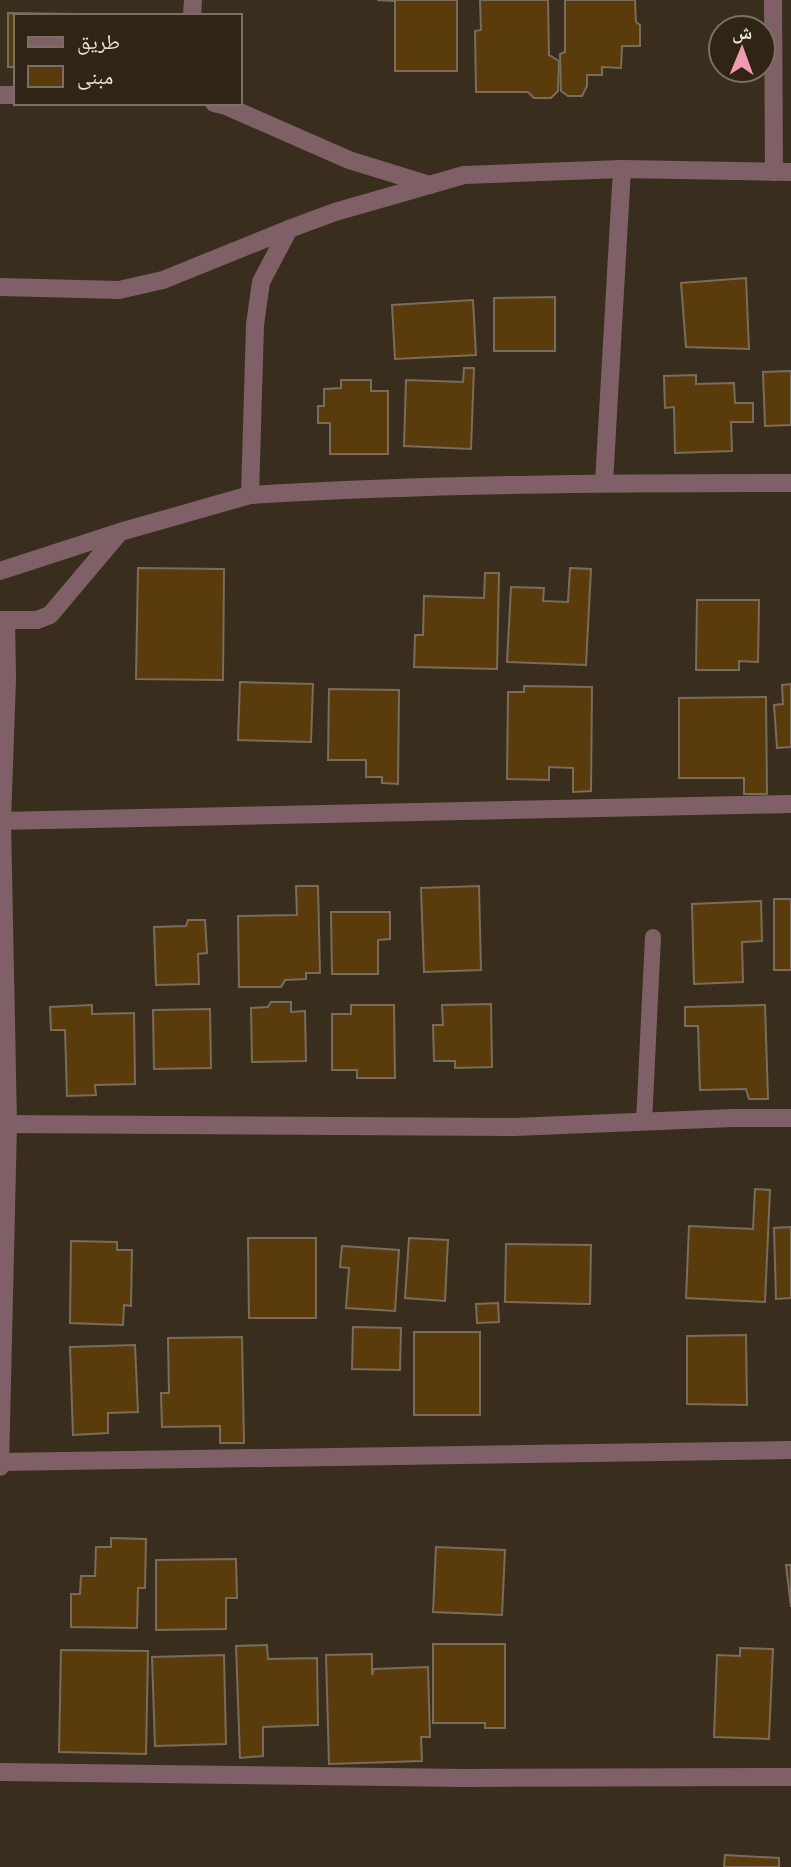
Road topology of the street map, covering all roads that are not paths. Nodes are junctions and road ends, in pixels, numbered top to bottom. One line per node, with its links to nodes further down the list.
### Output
1 (773, 0): 4 (street)
2 (222, 105): 5 (street)
3 (622, 169): 4 (street); 5 (street); 8 (street)
4 (783, 172)
5 (429, 185): 6 (street)
6 (289, 229): 7 (street); 10 (street)
7 (0, 287)
8 (604, 482): 9 (street); 10 (street)
9 (791, 483)
10 (250, 495): 11 (street)
11 (120, 532): 12 (street); 13 (street)
12 (0, 571)
13 (3, 620): 15 (street)
14 (791, 804): 15 (street)
15 (1, 821): 19 (street)
16 (653, 936): 18 (lane)
17 (791, 1118): 18 (street)
18 (644, 1122): 19 (street)
19 (4, 1124): 21 (street)
20 (791, 1450): 21 (street)
21 (0, 1464)
22 (0, 1772): 23 (street)
23 (791, 1777)

